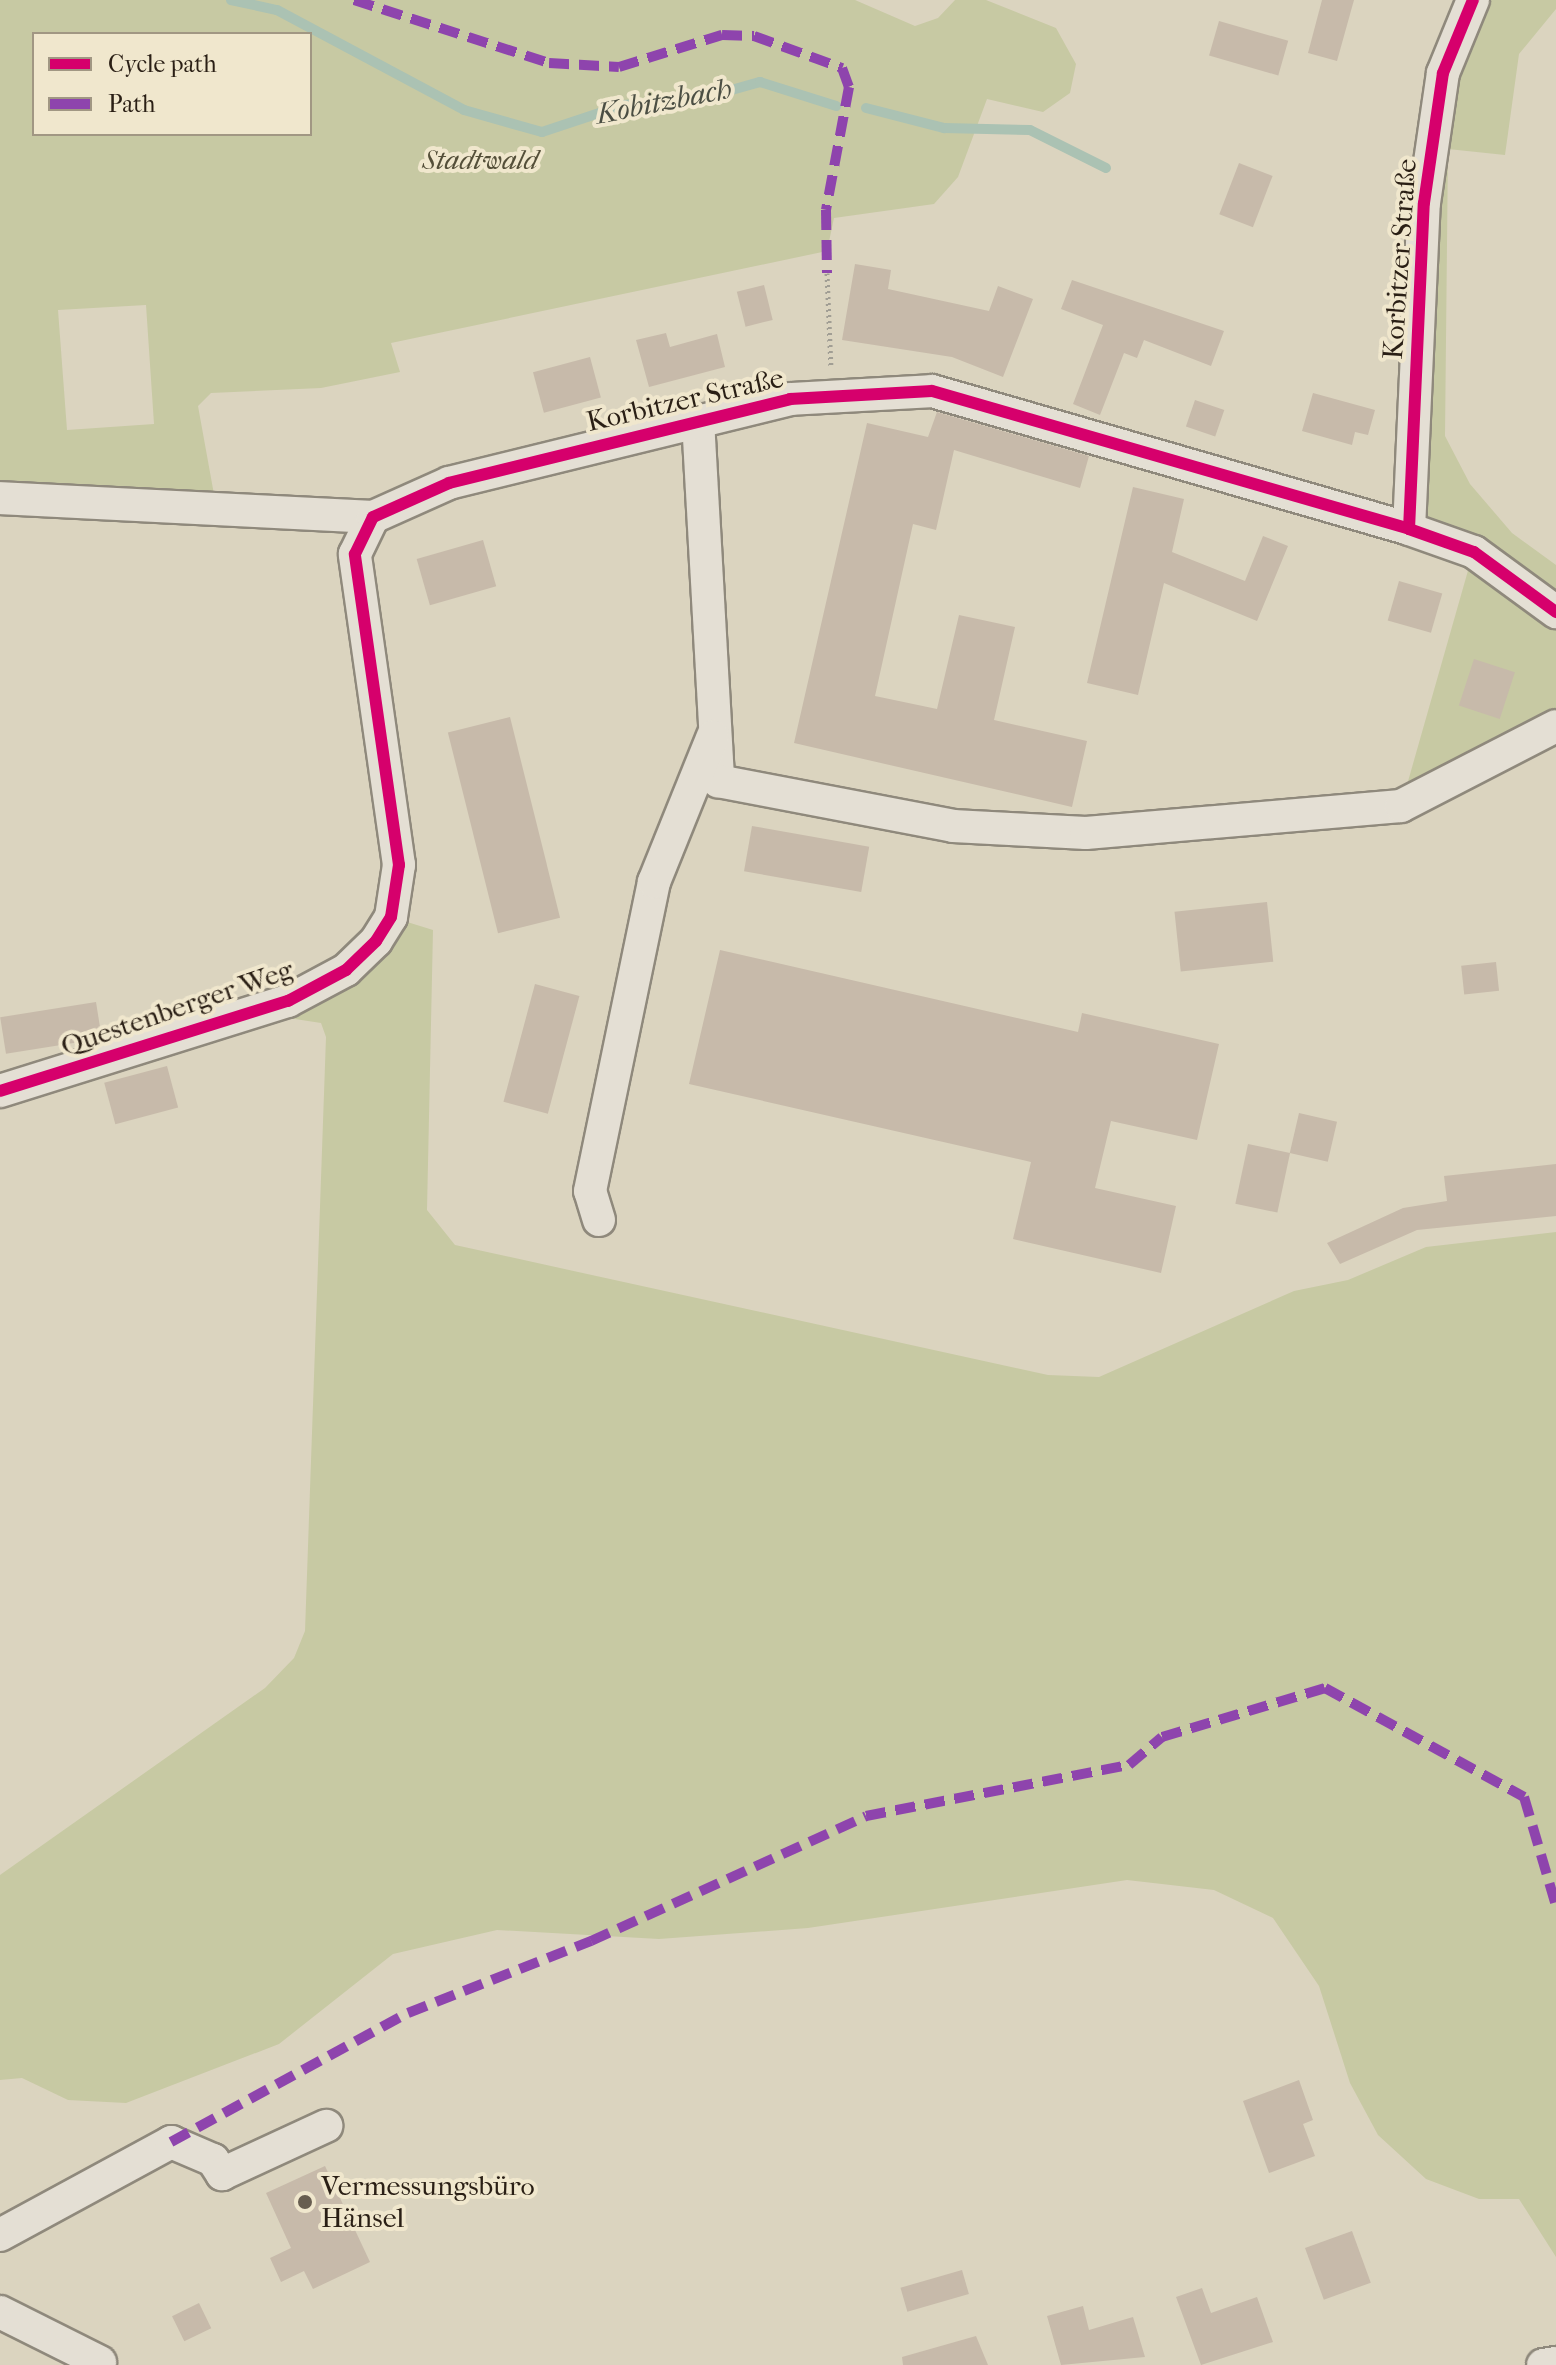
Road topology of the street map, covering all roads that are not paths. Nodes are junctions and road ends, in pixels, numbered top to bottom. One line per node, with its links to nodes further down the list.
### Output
1 (1473, 0): 5 (street, Korbitzer Straße)
2 (698, 420): 4 (street, Korbitzer Straße); 5 (street, Korbitzer Straße); 8 (street)
3 (0, 498): 4 (street)
4 (373, 517): 9 (street, Questenberger Weg)
5 (1409, 529): 6 (street, Korbitzer Straße)
6 (1556, 612)
7 (1556, 726): 8 (street)
8 (715, 734): 10 (street)
9 (0, 1091)
10 (599, 1220)
11 (326, 2126): 12 (street)
12 (0, 2235)
13 (0, 2312): 14 (street)
14 (100, 2362)
15 (1556, 2363): 16 (street)
16 (1543, 2365)

